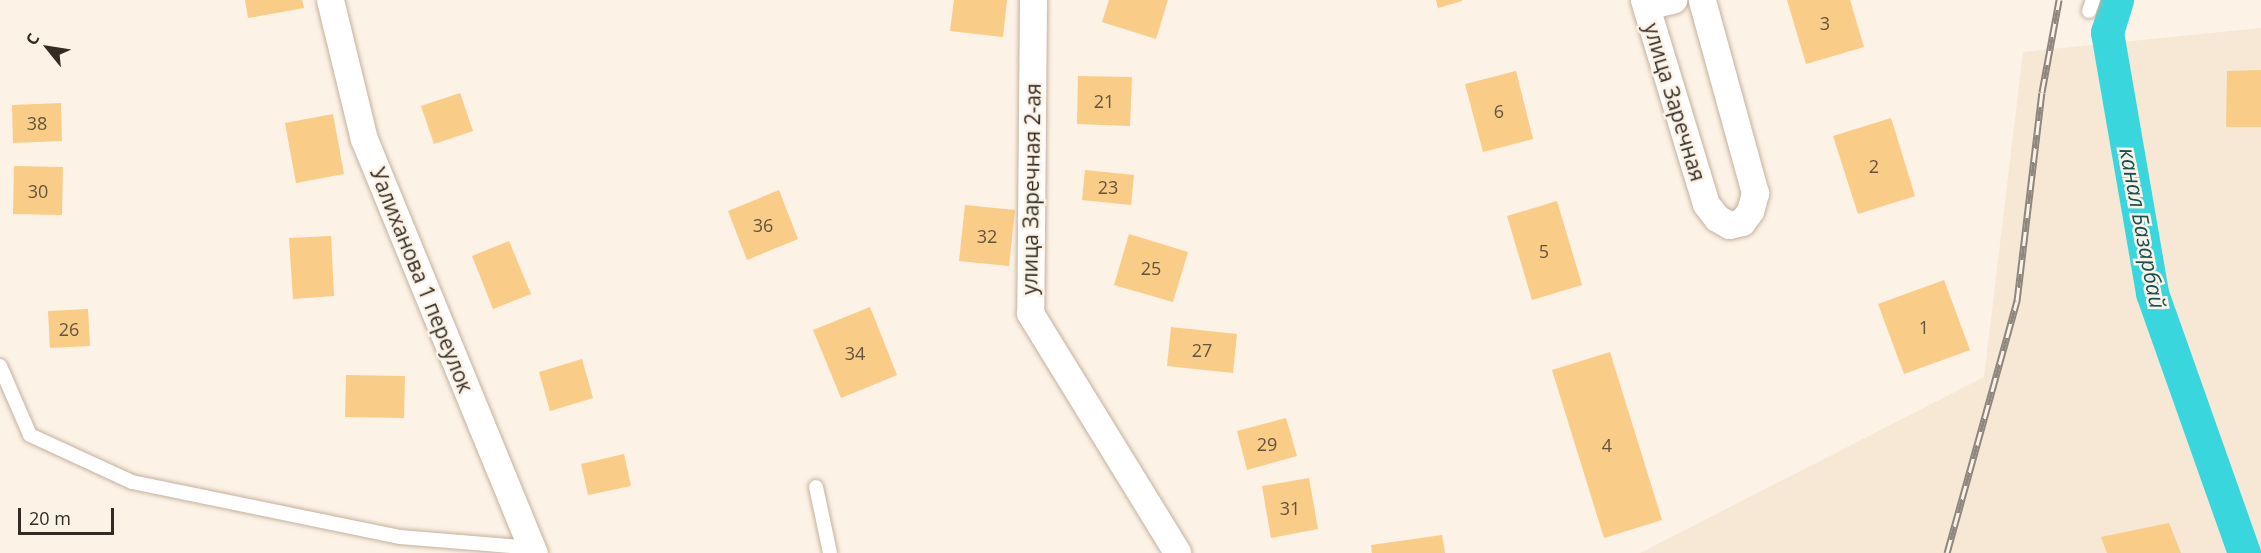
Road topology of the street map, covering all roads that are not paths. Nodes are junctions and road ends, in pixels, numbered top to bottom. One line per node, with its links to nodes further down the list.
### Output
1 (330, 0): 8 (street, Уалиханова 1 переулок)
2 (1673, 0): 4 (street)
3 (1702, 0): 4 (street, улица Заречная)
4 (1645, 3)
5 (1039, 5): 9 (street, улица Заречная 2-ая)
6 (0, 366): 8 (lane)
7 (816, 487): 10 (lane)
8 (533, 550)
9 (1177, 552)
10 (830, 553)

